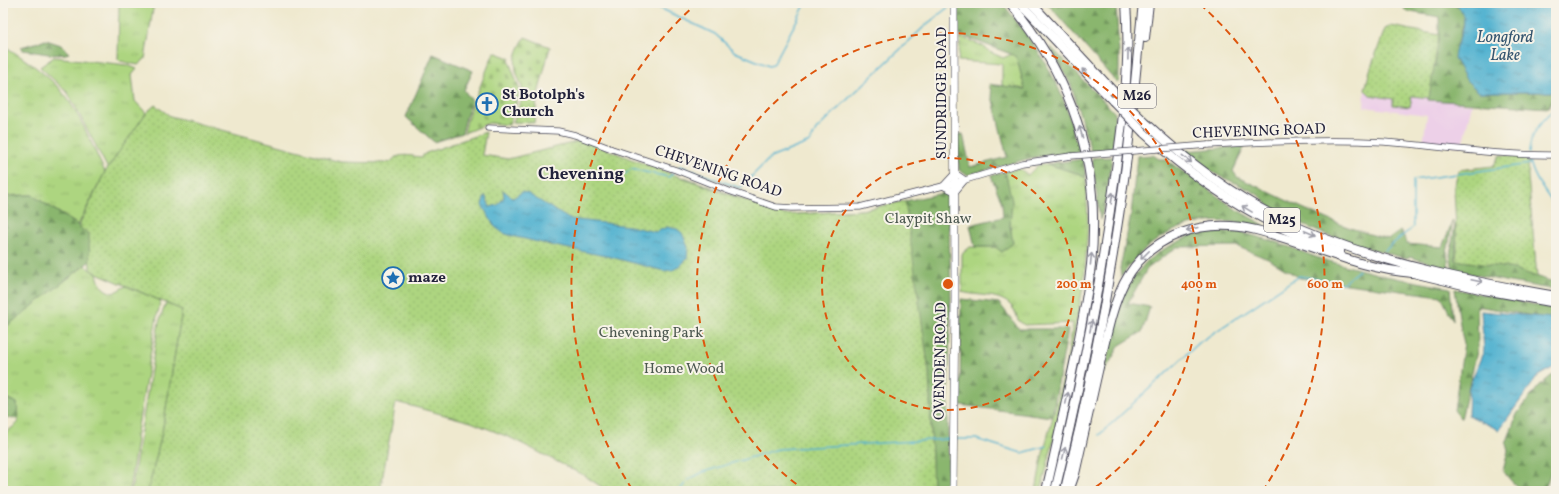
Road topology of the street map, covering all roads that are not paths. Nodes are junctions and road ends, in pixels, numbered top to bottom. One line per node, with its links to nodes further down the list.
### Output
1 (954, 3): 13 (main road, SUNDRIDGE ROAD)
2 (1010, 3): 22 (highway, one-way to 2)
3 (1020, 3): 18 (highway, M25, one-way to 3, bridge)
4 (1031, 3): 9 (highway, M25)
5 (1037, 3): 9 (highway, M25)
6 (1125, 3): 23 (highway, one-way to 6)
7 (1143, 3): 11 (highway)
8 (1149, 3): 11 (highway, M26)
9 (1068, 41): 19 (highway, M25, one-way to 19, bridge)
10 (488, 128): 16 (street, CHEVENING ROAD)
11 (1129, 143): 24 (highway)
12 (1556, 155): 14 (street, CHEVENING ROAD, bridge)
13 (955, 172): 14 (street); 15 (main road, SUNDRIDGE ROAD); 16 (street)
14 (965, 180): 15 (street, CHEVENING ROAD); 17 (street)
15 (955, 183): 16 (street, CHEVENING ROAD); 17 (main road, OVENDEN ROAD)
16 (943, 186): 17 (street)
17 (955, 192): 21 (main road, OVENDEN ROAD)
18 (1413, 273): 20 (highway, M25); 25 (highway, M25, one-way to 25)
19 (1556, 296)
20 (1556, 303)
21 (953, 491)
22 (1046, 491)
23 (1054, 491)
24 (1064, 491)
25 (1069, 491)

